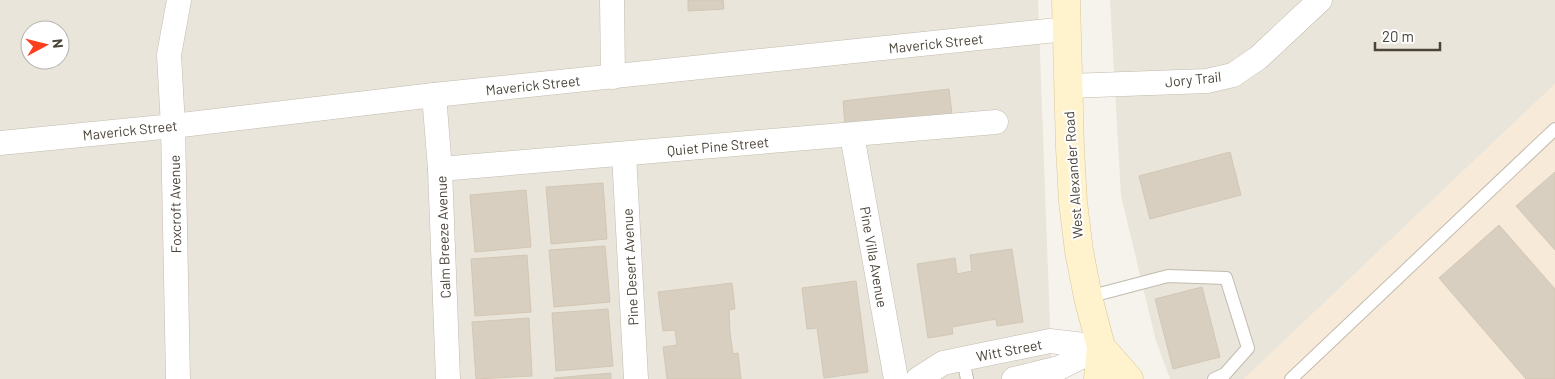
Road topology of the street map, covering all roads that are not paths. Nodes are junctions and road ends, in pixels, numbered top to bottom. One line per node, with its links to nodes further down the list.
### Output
1 (179, 0): 10 (street, Foxcroft Avenue)
2 (612, 0): 6 (street)
3 (1066, 0): 5 (main road, West Alexander Road)
4 (1320, 0): 7 (street, Jory Trail)
5 (1066, 29): 6 (street, Maverick Street); 7 (main road, West Alexander Road)
6 (614, 77): 8 (street, Maverick Street)
7 (1068, 86): 16 (main road, West Alexander Road)
8 (434, 95): 10 (street, Maverick Street); 15 (street, Calm Breeze Avenue)
9 (996, 122): 12 (street, Quiet Pine Street)
10 (173, 126): 13 (street, Maverick Street); 19 (street, Foxcroft Avenue)
11 (1555, 129): 28 (lane)
12 (852, 135): 14 (street, Quiet Pine Street); 22 (street, Pine Villa Avenue)
13 (0, 143)
14 (624, 154): 15 (street, Quiet Pine Street); 21 (street, Pine Desert Avenue)
15 (440, 169): 20 (street, Calm Breeze Avenue)
16 (1088, 297): 17 (main road, West Alexander Road); 27 (lane)
17 (1101, 347): 18 (street, Witt Street); 24 (street, Witt Street); 25 (main road, West Alexander Road); 26 (main road, West Alexander Road)
18 (965, 369): 23 (street, Witt Street)
19 (178, 379)
20 (448, 379)
21 (636, 379)
22 (896, 379)
23 (918, 379)
24 (1014, 379)
25 (1098, 379)
26 (1129, 379)
27 (1214, 379)
28 (1290, 379)

